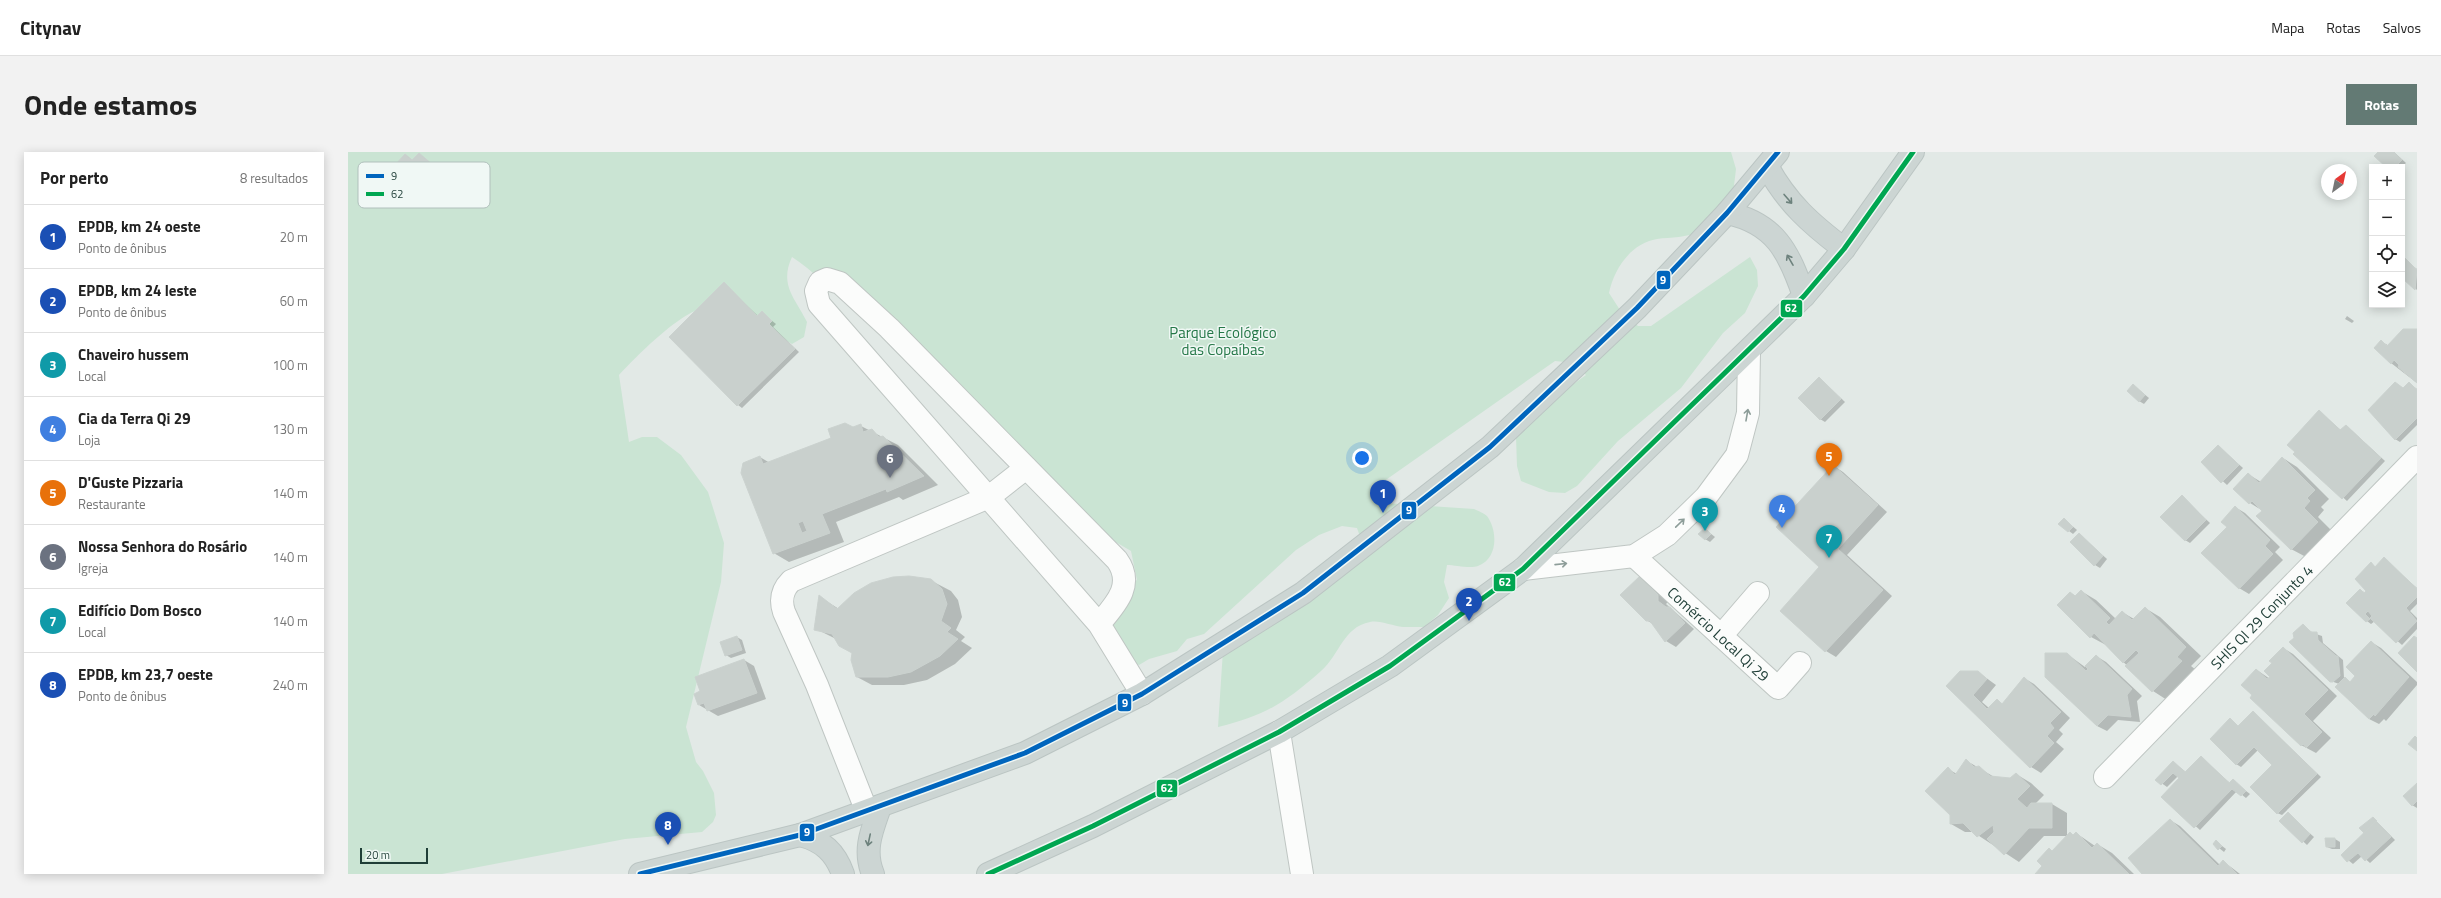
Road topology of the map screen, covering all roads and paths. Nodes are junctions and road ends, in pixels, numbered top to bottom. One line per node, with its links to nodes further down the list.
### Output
1 (1913, 152): 4 (main road)
2 (1772, 159): 3 (main road); 4 (main road, one-way to 4)
3 (1727, 213): 5 (main road, one-way to 3); 16 (main road)
4 (1844, 249): 5 (main road)
5 (1804, 296): 6 (main road)
6 (1750, 351): 10 (street, one-way to 6); 11 (main road)
7 (2417, 457): 18 (street, SHIS QI 29 Conjunto 4)
8 (1026, 468): 9 (street); 9 (street); 13 (street)
9 (989, 497): 13 (street); 19 (street)
10 (1634, 556): 11 (street, one-way to 10); 14 (street, Comércio Local Qi 29)
11 (1523, 568): 17 (main road)
12 (1758, 593): 14 (street)
13 (1099, 624): 16 (street)
14 (1721, 636): 15 (street, Comércio Local Qi 29)
15 (1800, 663)
16 (1142, 694): 19 (main road)
17 (1280, 732): 24 (main road); 25 (street)
18 (2105, 777)
19 (873, 809): 20 (main road); 23 (main road, one-way to 23)
20 (800, 835): 21 (main road); 22 (main road)
21 (640, 874)
22 (843, 874)
23 (873, 874)
24 (988, 874)
25 (1302, 874)

